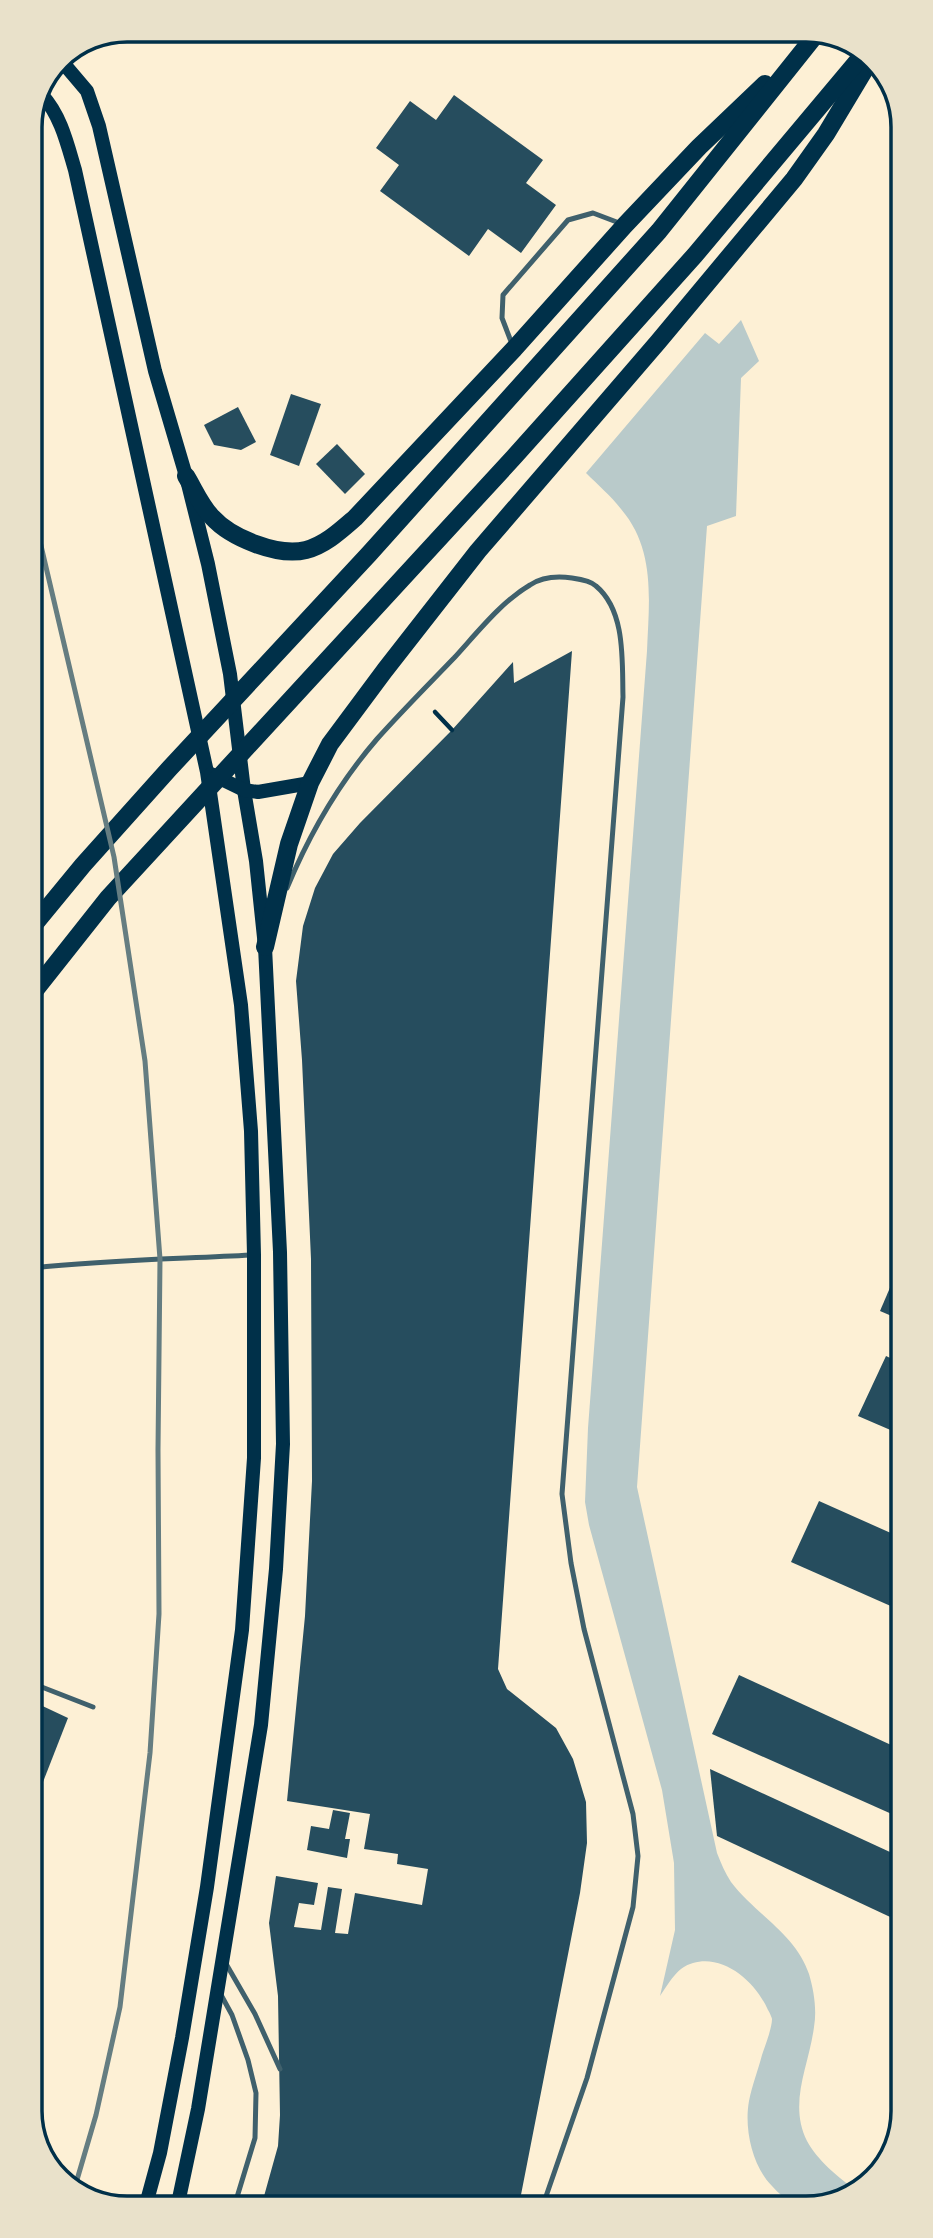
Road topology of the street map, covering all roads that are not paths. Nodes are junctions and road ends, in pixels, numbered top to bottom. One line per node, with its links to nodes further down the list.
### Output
1 (809, 42): 7 (main road)
2 (811, 42): 13 (main road)
3 (858, 60): 15 (main road)
4 (67, 67): 9 (main road)
5 (866, 67): 11 (main road)
6 (46, 100): 10 (main road)
7 (625, 225): 8 (main road); 8 (lane)
8 (514, 349): 9 (main road)
9 (186, 476): 12 (main road)
10 (207, 772): 12 (main road); 16 (main road)
11 (310, 783): 12 (main road); 14 (main road)
12 (244, 790): 14 (main road)
13 (42, 915)
14 (265, 947): 20 (main road); 26 (lane)
15 (42, 981)
16 (254, 1255): 17 (lane); 23 (main road)
17 (42, 1267)
18 (42, 1687): 19 (lane)
19 (93, 1707)
20 (223, 1959): 21 (main road); 22 (lane)
21 (218, 1989): 24 (main road); 25 (lane)
22 (280, 2069)
23 (148, 2196)
24 (180, 2196)
25 (237, 2196)
26 (546, 2196)

